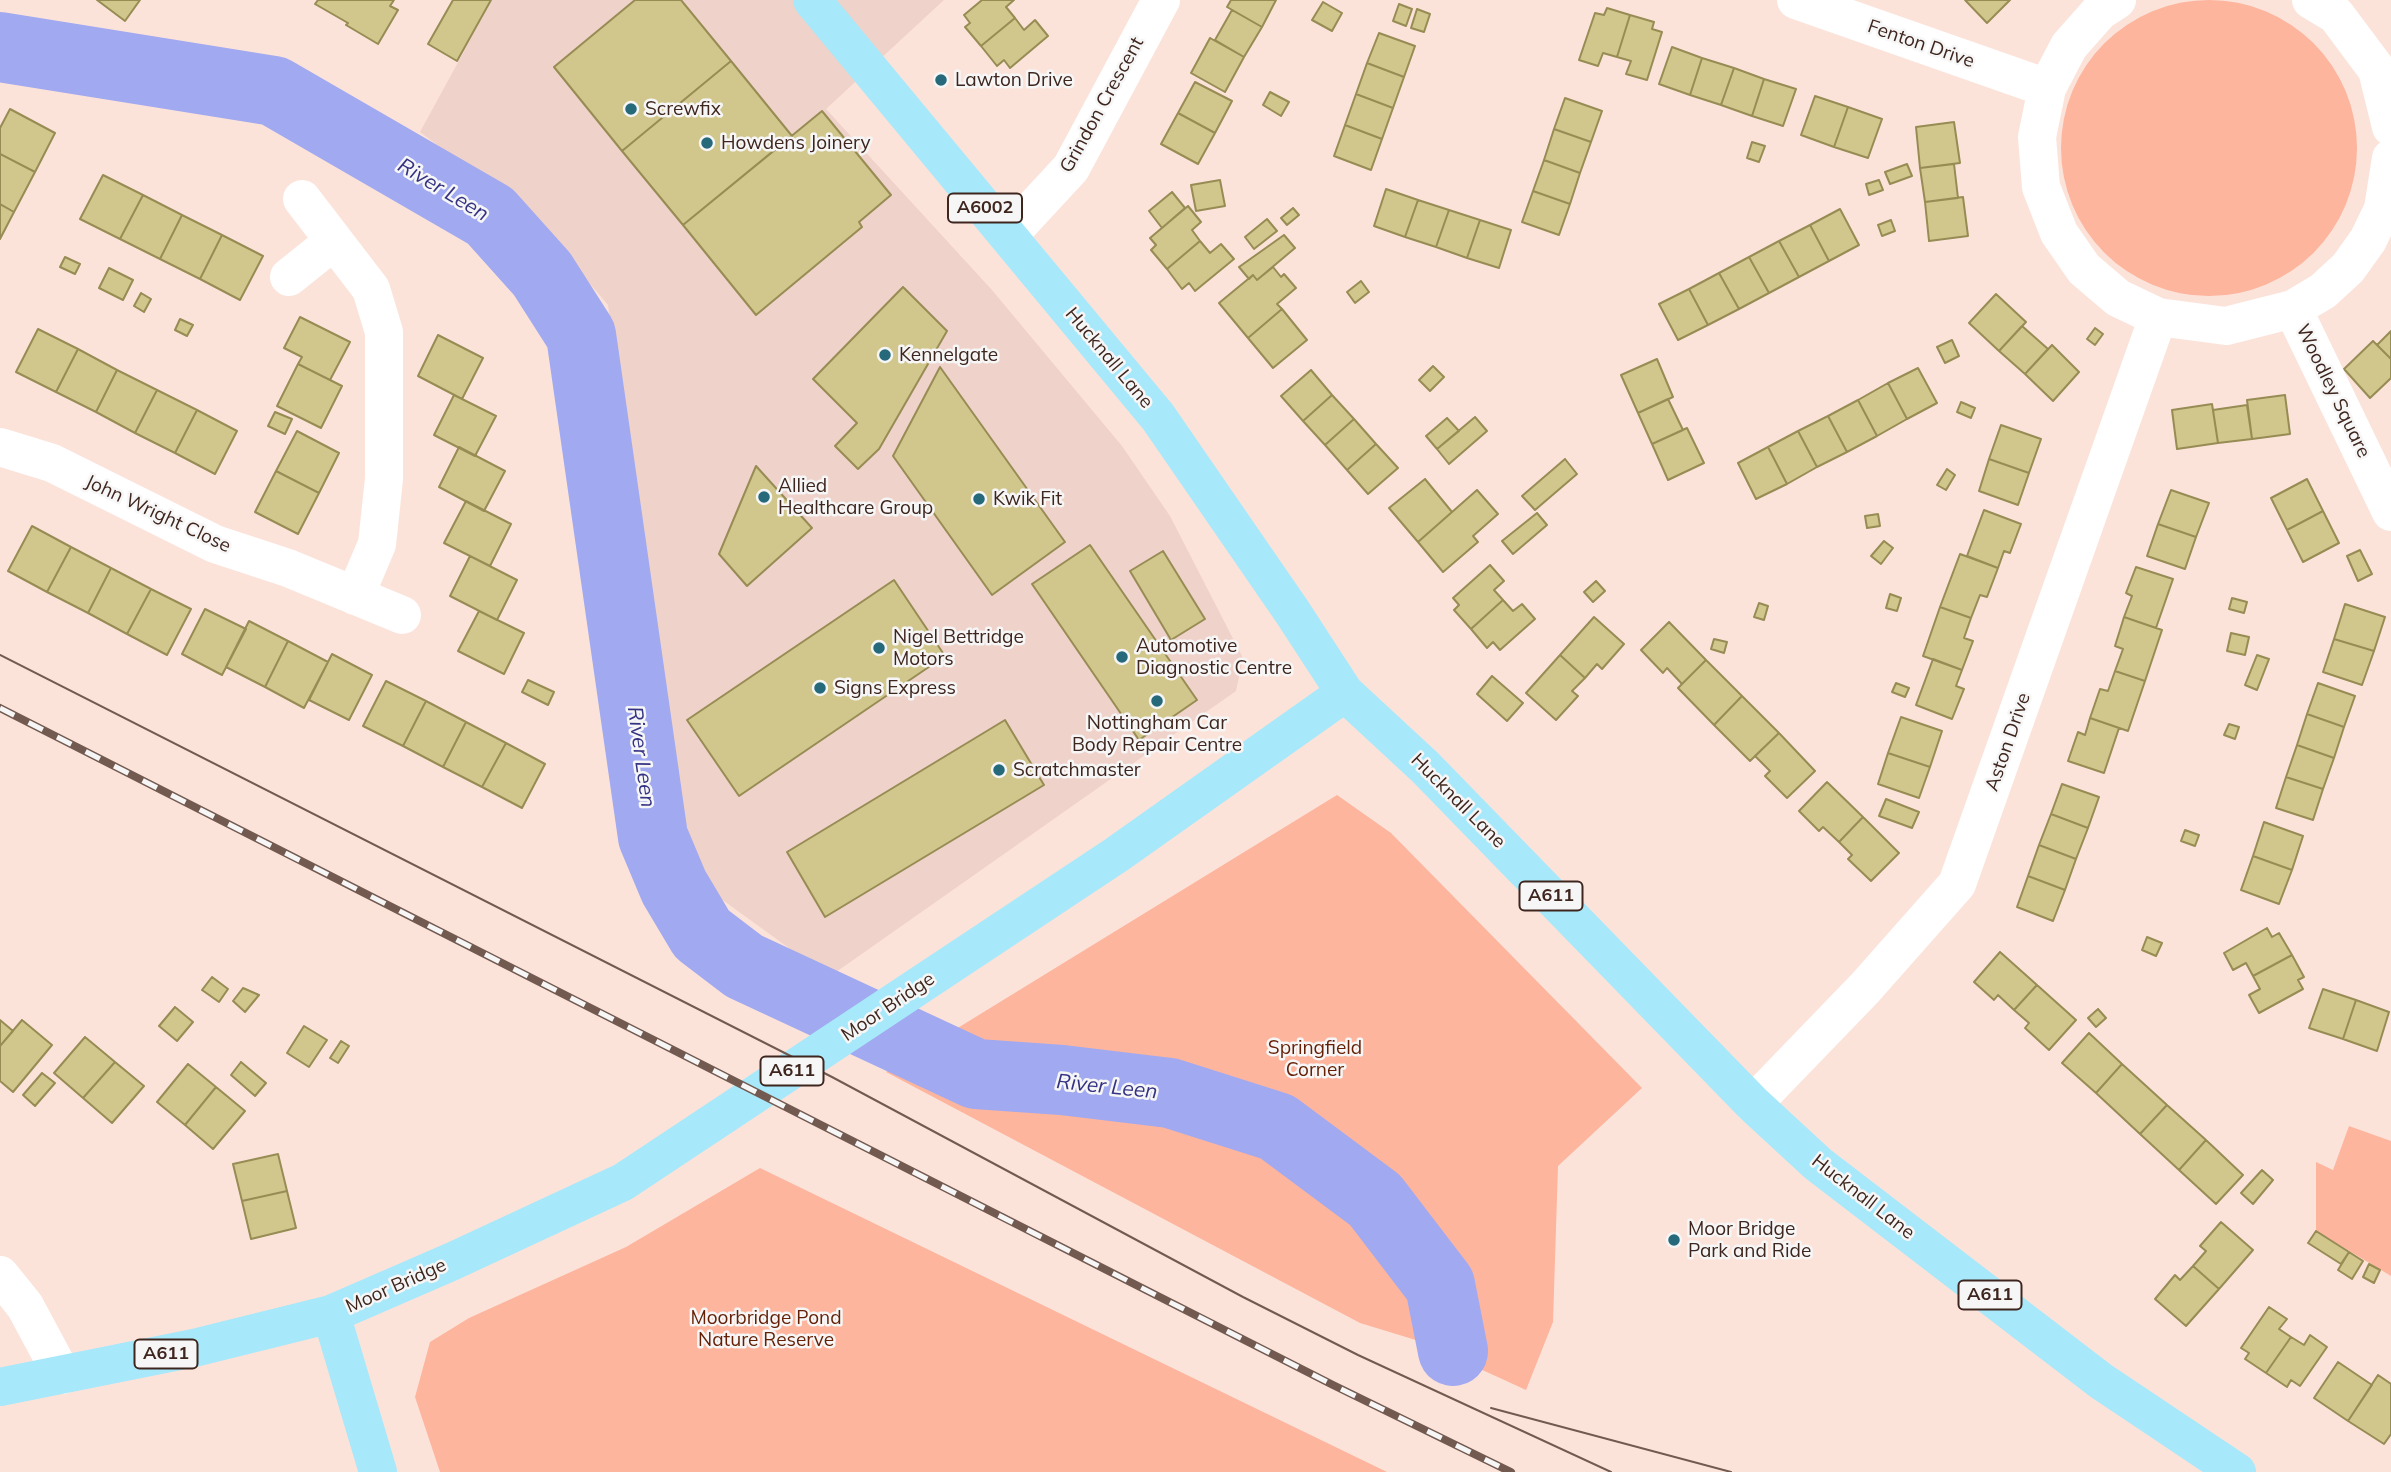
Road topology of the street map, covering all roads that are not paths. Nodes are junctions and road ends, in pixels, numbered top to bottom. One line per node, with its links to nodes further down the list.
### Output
1 (813, 0): 12 (main road, Hucknall Lane / A6002)
2 (1161, 0): 12 (street, Grindon Crescent)
3 (1796, 0): 7 (street, Fenton Drive)
4 (2117, 0): 7 (street)
5 (2311, 0): 6 (street)
6 (2384, 67): 8 (street)
7 (2047, 88): 16 (street)
8 (2391, 127)
9 (2391, 158): 11 (street)
10 (302, 199): 13 (street)
11 (2387, 210): 15 (street)
12 (1008, 236): 21 (main road, Hucknall Lane / A6002)
13 (334, 241): 14 (street); 19 (street)
14 (289, 277)
15 (2293, 309): 16 (street); 18 (street, Woodley Square)
16 (2158, 317): 22 (street, Aston Drive)
17 (0, 447): 19 (street, John Wright Close)
18 (2391, 512)
19 (355, 596): 20 (street, John Wright Close)
20 (402, 615)
21 (1345, 693): 22 (main road, Hucknall Lane / A611); 24 (main road, Moor Bridge / A611)
22 (1753, 1104): 28 (main road, Hucknall Lane / A611)
23 (0, 1275): 25 (street)
24 (331, 1314): 25 (main road, A611); 27 (main road)
25 (62, 1375): 26 (main road, A611)
26 (0, 1387)
27 (378, 1472)
28 (2237, 1472)

